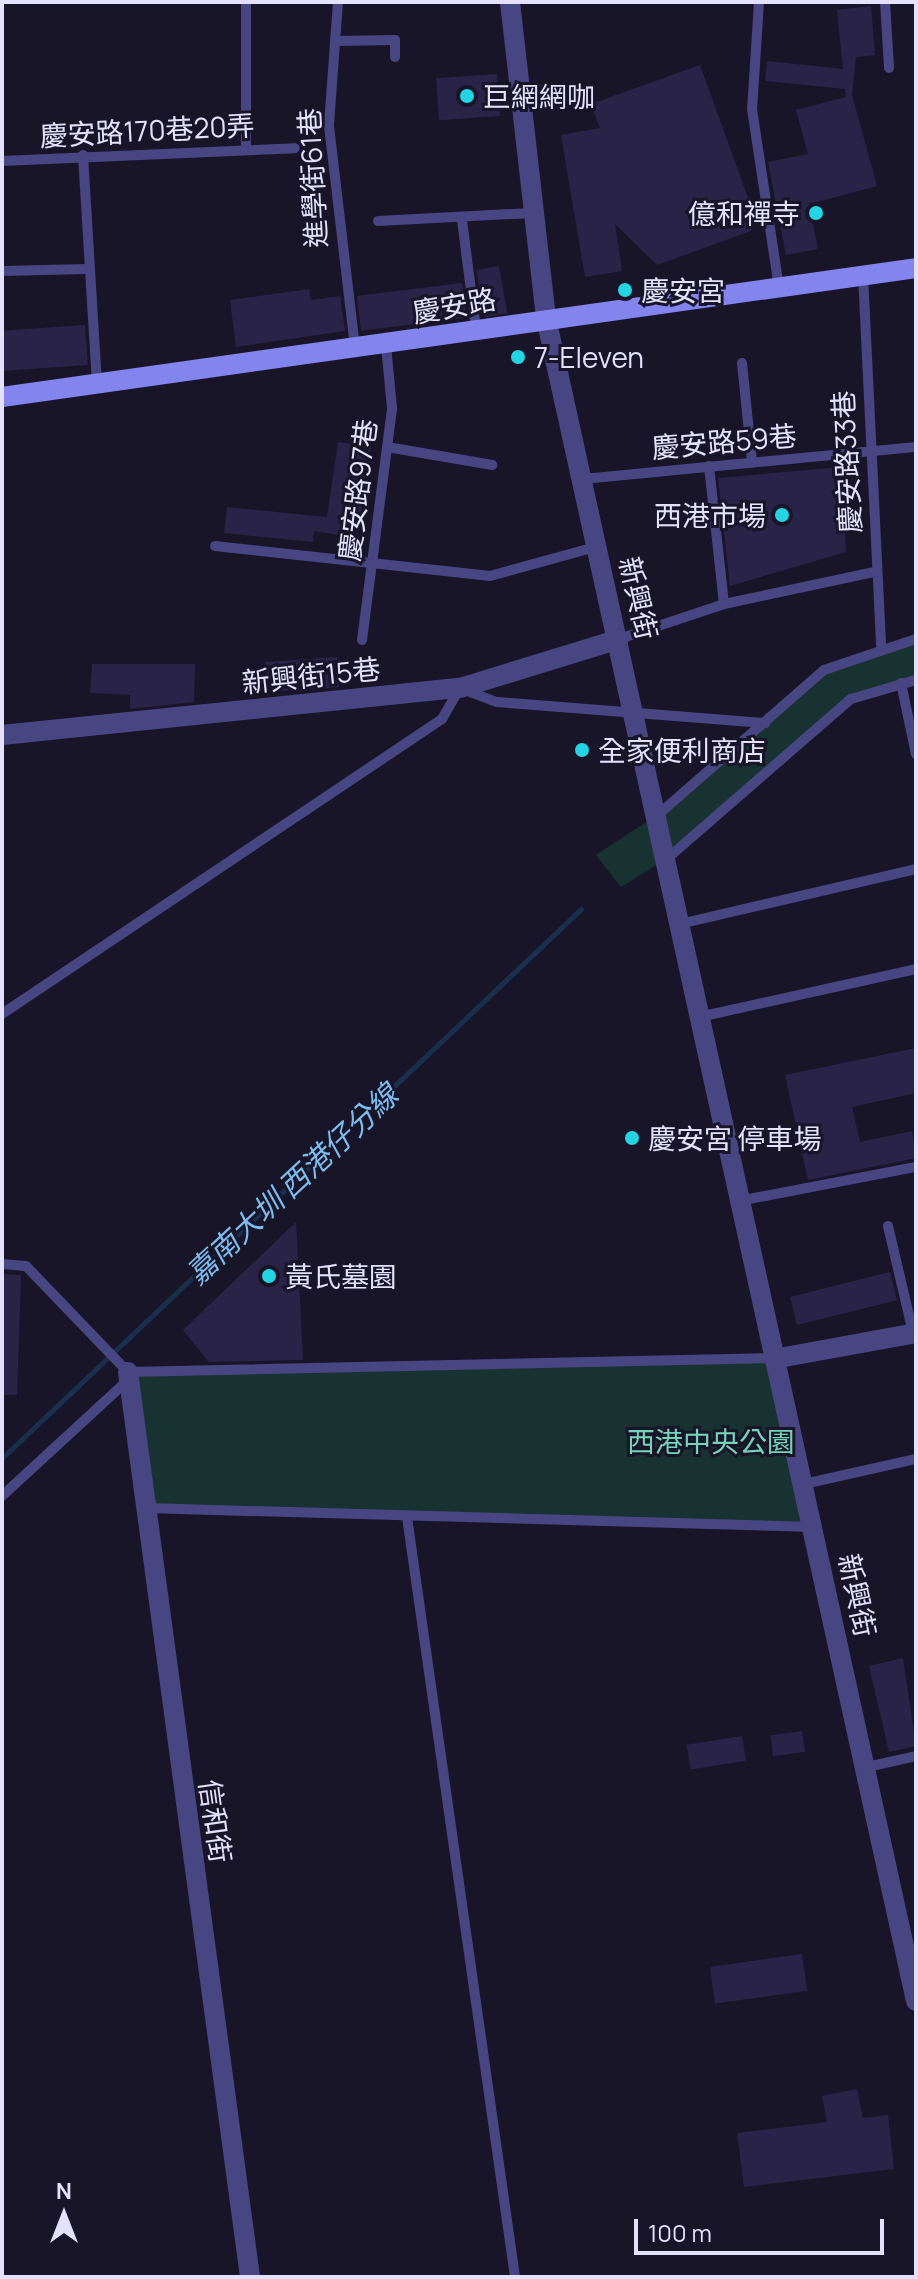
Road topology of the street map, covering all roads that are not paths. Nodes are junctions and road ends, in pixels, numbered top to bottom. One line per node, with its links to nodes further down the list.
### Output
1 (246, 2): 10 (lane)
2 (338, 2): 6 (lane, 進學街61巷)
3 (510, 2): 13 (street, 新興街)
4 (759, 2): 20 (lane)
5 (885, 2): 8 (lane)
6 (335, 41): 7 (lane); 24 (lane, 進學街61巷)
7 (395, 57)
8 (889, 68)
9 (295, 148): 10 (lane, 慶安路170巷20弄)
10 (246, 149): 11 (lane, 慶安路170巷20弄)
11 (83, 155): 12 (lane, 慶安路170巷20弄); 17 (lane)
12 (2, 161)
13 (533, 213): 14 (lane); 21 (street, 新興街)
14 (462, 220): 15 (lane); 22 (lane)
15 (378, 221)
16 (916, 268): 19 (main road, 慶安路)
17 (86, 269): 18 (lane); 26 (lane)
18 (2, 271)
19 (863, 275): 20 (main road, 慶安路); 30 (lane, 慶安路33巷)
20 (779, 287): 21 (main road, 慶安路)
21 (546, 318): 22 (main road, 慶安路); 34 (street, 新興街)
22 (476, 330): 23 (main road, 慶安路)
23 (386, 346): 24 (main road, 慶安路); 28 (lane, 慶安路97巷)
24 (356, 349): 26 (main road, 慶安路)
25 (742, 363): 31 (lane)
26 (97, 386): 27 (main road, 慶安路)
27 (2, 397)
28 (387, 447): 32 (lane); 37 (lane, 慶安路97巷)
29 (916, 447): 30 (lane, 慶安路59巷)
30 (869, 452): 31 (lane, 慶安路59巷); 38 (lane, 慶安路33巷)
31 (752, 462): 33 (lane, 慶安路59巷)
32 (492, 465)
33 (709, 466): 34 (lane, 慶安路59巷); 39 (lane)
34 (583, 479): 36 (street, 新興街)
35 (215, 546): 37 (lane)
36 (599, 546): 37 (lane); 40 (street, 新興街)
37 (372, 563): 42 (lane, 慶安路97巷)
38 (875, 572): 39 (lane); 43 (lane, 慶安路33巷)
39 (724, 604): 40 (lane)
40 (619, 639): 46 (street, 新興街15巷); 47 (street, 新興街)
41 (916, 639): 43 (lane)
42 (362, 640)
43 (881, 645): 48 (lane)
44 (916, 680): 45 (lane)
45 (901, 683): 50 (lane); 52 (lane)
46 (460, 688): 47 (lane); 49 (street, 新興街15巷); 56 (lane)
47 (637, 712): 48 (lane); 51 (street, 新興街)
48 (765, 723): 51 (lane)
49 (2, 735)
50 (916, 754)
51 (660, 813): 52 (street, 新興街)
52 (669, 857): 54 (street, 新興街)
53 (916, 869): 54 (lane)
54 (684, 923): 57 (street, 新興街)
55 (916, 969): 57 (lane)
56 (2, 1014)
57 (704, 1016): 59 (street, 新興街)
58 (916, 1167): 59 (lane)
59 (744, 1200): 63 (street, 新興街)
60 (888, 1226): 62 (lane)
61 (2, 1264): 64 (lane)
62 (915, 1333): 63 (street)
63 (779, 1358): 64 (lane); 66 (street, 新興街)
64 (127, 1377): 67 (lane); 68 (street, 信和街)
65 (916, 1459): 66 (lane)
66 (804, 1484): 70 (street, 新興街)
67 (2, 1496)
68 (144, 1508): 69 (lane); 74 (street, 信和街)
69 (407, 1517): 70 (lane); 75 (lane)
70 (815, 1527): 72 (street, 新興街)
71 (916, 1756): 72 (lane)
72 (867, 1767): 73 (street, 新興街)
73 (916, 2001)
74 (250, 2277)
75 (515, 2277)

